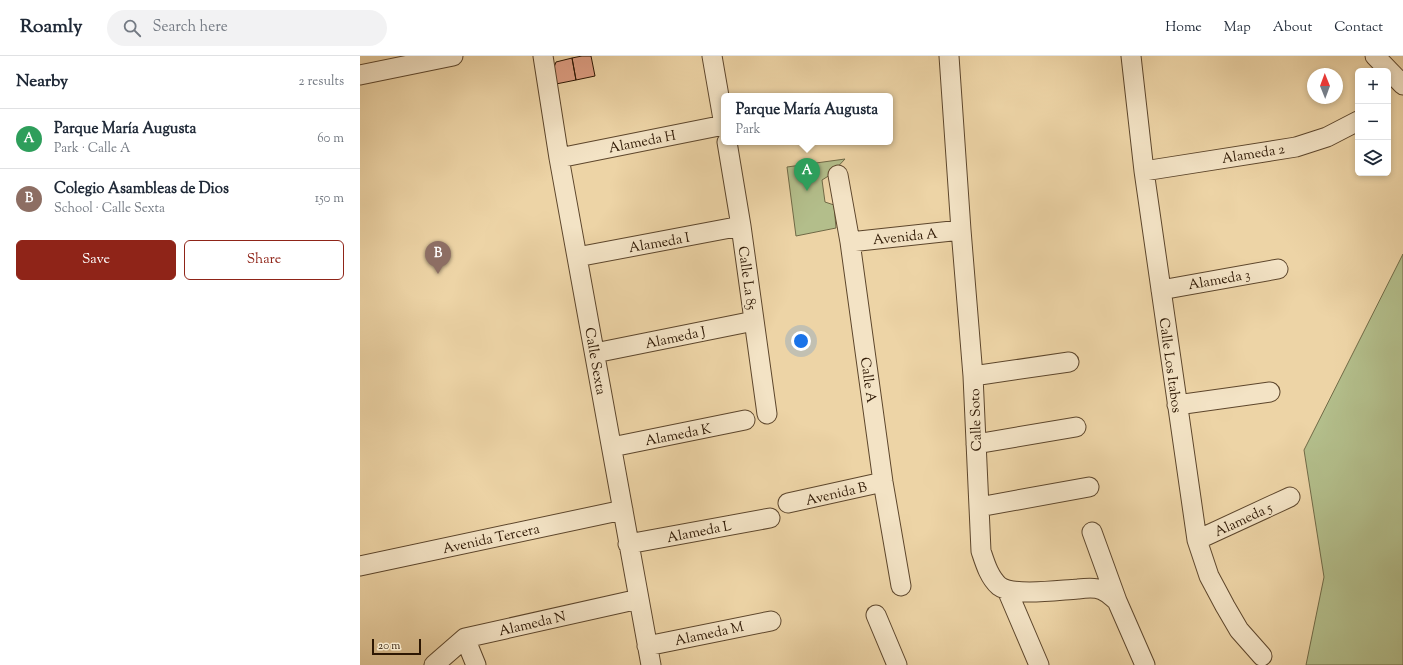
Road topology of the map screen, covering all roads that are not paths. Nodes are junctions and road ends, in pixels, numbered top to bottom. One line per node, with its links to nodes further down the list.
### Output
1 (453, 56): 7 (street)
2 (542, 56): 13 (street, Calle Sexta)
3 (712, 56): 9 (street)
4 (949, 56): 17 (street, Calle Soto)
5 (1131, 56): 14 (street, Calle Los Itabos)
6 (1375, 56): 8 (street)
7 (360, 75)
8 (1403, 85)
9 (721, 107)
10 (1355, 123): 14 (street, Alameda 2)
11 (721, 125): 13 (street, Alameda H)
12 (728, 145): 16 (street, Calle La 85)
13 (559, 158): 19 (street, Calle Sexta)
14 (1144, 171): 21 (street, Calle Los Itabos)
15 (838, 175): 18 (street, Calle A)
16 (741, 226): 19 (street, Alameda I); 22 (street, Calle La 85)
17 (961, 230): 18 (street, Avenida A); 25 (street, Calle Soto)
18 (850, 242): 33 (street, Calle A)
19 (577, 257): 23 (street, Calle Sexta)
20 (1278, 269): 21 (street, Alameda 3)
21 (1161, 290): 27 (street, Calle Los Itabos)
22 (754, 321): 23 (street, Alameda J); 28 (street, Calle La 85)
23 (595, 353): 32 (street, Calle Sexta)
24 (1069, 362): 25 (street)
25 (973, 376): 31 (street, Calle Soto)
26 (1270, 392): 27 (street)
27 (1177, 405): 41 (street, Calle Los Itabos)
28 (767, 414)
29 (745, 420): 32 (street, Alameda K)
30 (1076, 427): 31 (street)
31 (976, 444): 37 (street, Calle Soto)
32 (612, 447): 38 (street, Calle Sexta)
33 (883, 482): 36 (street, Avenida B); 44 (street, Calle A)
34 (1090, 487): 37 (street)
35 (1290, 497): 41 (street, Alameda 5)
36 (788, 503)
37 (979, 507): 45 (street, Calle Soto)
38 (623, 510): 42 (street, Calle Sexta); 43 (street, Avenida Tercera)
39 (770, 518): 42 (street, Alameda L)
40 (1092, 532): 47 (street)
41 (1197, 540): 52 (street, Calle Los Itabos)
42 (628, 544): 46 (street, Calle Sexta)
43 (360, 566)
44 (901, 586)
45 (1007, 590): 47 (street); 57 (street)
46 (639, 599): 50 (street, Alameda N); 51 (street, Calle Sexta)
47 (1117, 601): 58 (street)
48 (876, 615): 56 (street)
49 (771, 621): 51 (street, Alameda M)
50 (465, 638): 53 (street, Alameda N); 54 (street)
51 (647, 646): 55 (street, Calle Sexta)
52 (1262, 656)
53 (434, 665)
54 (476, 665)
55 (651, 665)
56 (897, 665)
57 (1039, 665)
58 (1145, 665)

